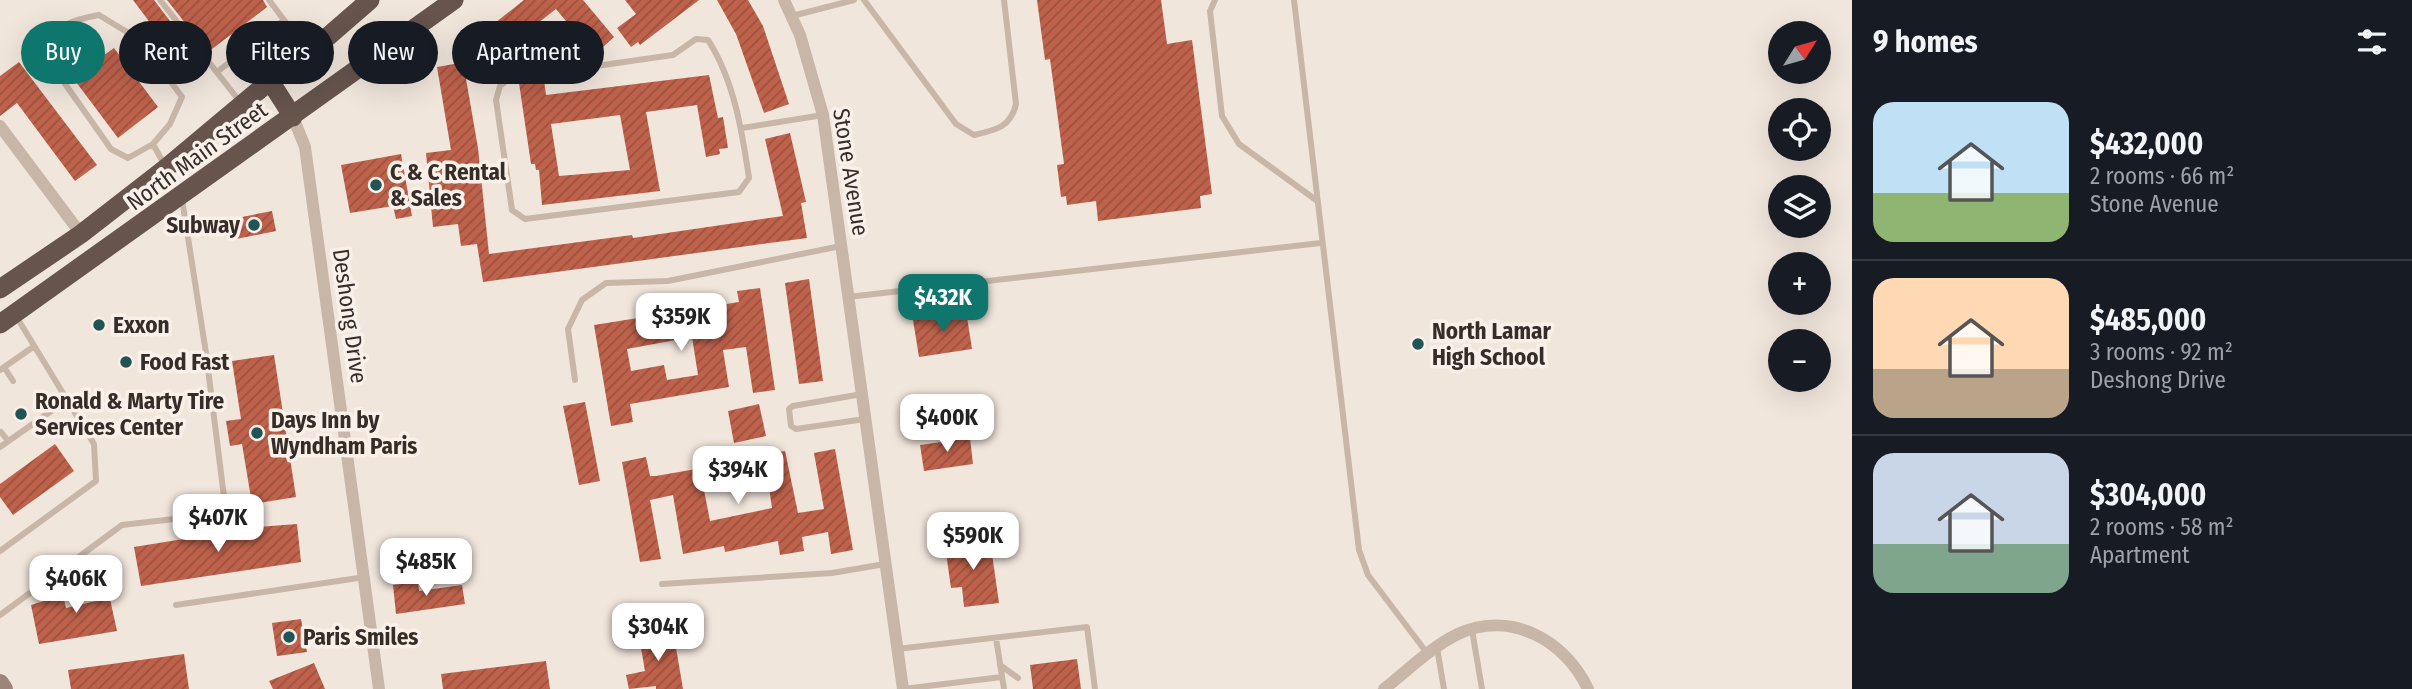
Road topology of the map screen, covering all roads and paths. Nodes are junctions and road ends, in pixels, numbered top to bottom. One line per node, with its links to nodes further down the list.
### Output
1 (160, 0): 14 (lane)
2 (269, 0): 12 (lane)
3 (370, 0): 13 (highway, North Main Street)
4 (454, 0): 19 (highway, North Main Street)
5 (784, 0): 11 (street, Stone Avenue)
6 (854, 0): 11 (lane)
7 (864, 0): 8 (lane)
8 (1004, 0)
9 (1215, 0): 25 (lane)
10 (1294, 0): 25 (lane)
11 (792, 16): 18 (street, Stone Avenue)
12 (284, 20): 14 (lane)
13 (334, 31)
14 (216, 72): 17 (lane)
15 (266, 84): 17 (highway, North Main Street)
16 (272, 84): 19 (highway)
17 (243, 104): 23 (highway, North Main Street)
18 (823, 115): 21 (lane); 28 (street, Stone Avenue)
19 (293, 117): 24 (highway, North Main Street); 48 (street, Deshong Drive)
20 (0, 126): 26 (street)
21 (742, 128): 21 (lane)
22 (153, 144): 22 (lane); 23 (lane)
23 (166, 168): 26 (highway, North Main Street)
24 (181, 197): 31 (highway, North Main Street); 51 (lane)
25 (1316, 200): 27 (lane)
26 (81, 234): 29 (highway, North Main Street)
27 (1321, 243): 30 (lane); 55 (lane)
28 (841, 246): 30 (street, Stone Avenue); 34 (lane)
29 (0, 289)
30 (848, 297): 36 (street, Stone Avenue)
31 (7, 319): 32 (lane)
32 (33, 347): 33 (lane); 37 (lane)
33 (2, 369): 35 (lane)
34 (575, 380)
35 (13, 381)
36 (862, 394): 40 (street, Stone Avenue); 40 (lane)
37 (67, 400): 39 (lane); 46 (lane)
38 (34, 410): 39 (lane)
39 (41, 419): 42 (lane)
40 (865, 419): 47 (street, Stone Avenue)
41 (17, 421): 42 (lane)
42 (24, 430): 44 (lane)
43 (1, 432): 44 (lane)
44 (8, 441): 45 (lane)
45 (0, 447)
46 (1, 547)
47 (886, 564): 49 (lane); 54 (street, Stone Avenue)
48 (365, 576): 50 (lane); 62 (street, Deshong Drive)
49 (662, 584)
50 (176, 605)
51 (0, 615)
52 (1472, 630): 55 (street); 68 (lane); 69 (street)
53 (996, 638): 54 (lane); 56 (lane); 65 (lane)
54 (897, 649): 63 (street, Stone Avenue)
55 (1432, 651): 60 (street); 67 (lane)
56 (1000, 666): 57 (lane); 58 (lane)
57 (1002, 677): 63 (lane); 64 (lane)
58 (1018, 678)
59 (0, 683): 61 (main road)
60 (1401, 683): 66 (street)
61 (4, 689)
62 (379, 689)
63 (903, 689)
64 (1004, 689)
65 (1094, 689)
66 (1384, 689)
67 (1444, 689)
68 (1482, 689)
69 (1588, 689)

